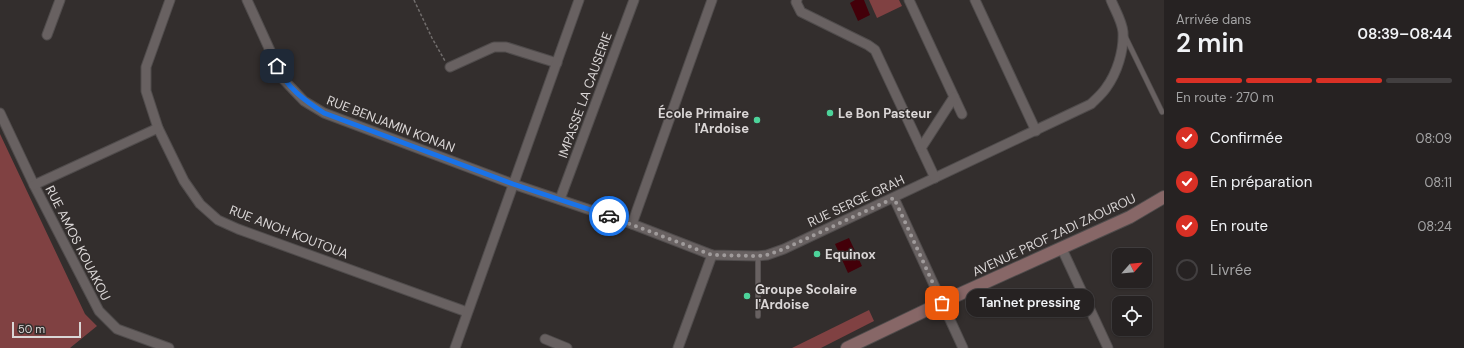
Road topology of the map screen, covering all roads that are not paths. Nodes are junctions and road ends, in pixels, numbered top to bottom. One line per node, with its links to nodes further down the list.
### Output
1 (60, 0): 12 (street)
2 (170, 0): 19 (street, RUE ANOH KOUTOUA)
3 (247, 0): 23 (street, RUE BENJAMIN KONAN)
4 (579, 0): 13 (street)
5 (634, 0): 27 (street, IMPASSE LA CAUSERIE)
6 (712, 0): 28 (street)
7 (797, 0): 21 (street)
8 (909, 0): 15 (street)
9 (975, 0): 20 (street)
10 (1111, 0): 11 (street, RUE SERGE GRAH)
11 (1123, 31): 16 (lane); 20 (street, RUE SERGE GRAH)
12 (47, 35)
13 (557, 63): 14 (street); 23 (street)
14 (450, 67)
15 (954, 98): 18 (street); 21 (street)
16 (1162, 112)
17 (0, 113): 24 (street, RUE AMOS KOUAKOU)
18 (962, 114)
19 (158, 128): 24 (street); 33 (street, RUE ANOH KOUTOUA)
20 (1036, 131): 22 (street, RUE SERGE GRAH)
21 (921, 148): 22 (street)
22 (935, 178): 26 (street, RUE SERGE GRAH)
23 (513, 184): 27 (street, RUE SERGE GRAH); 33 (street)
24 (34, 185): 36 (street, RUE AMOS KOUAKOU)
25 (1164, 197): 29 (main road, AVENUE PROF ZADI ZAOUROU)
26 (894, 198): 31 (street, RUE SERGE GRAH); 32 (street)
27 (560, 199): 28 (street, RUE SERGE GRAH)
28 (632, 224): 30 (street, RUE SERGE GRAH)
29 (1062, 249): 32 (main road, AVENUE PROF ZADI ZAOUROU); 42 (street)
30 (712, 255): 31 (street, RUE SERGE GRAH); 39 (street)
31 (758, 256): 34 (lane)
32 (942, 303): 40 (main road, AVENUE PROF ZADI ZAOUROU); 41 (street)
33 (467, 312): 37 (street)
34 (758, 316)
35 (545, 339): 38 (street)
36 (169, 348)
37 (455, 348)
38 (567, 348)
39 (678, 348)
40 (847, 348)
41 (963, 348)
42 (1108, 348)

